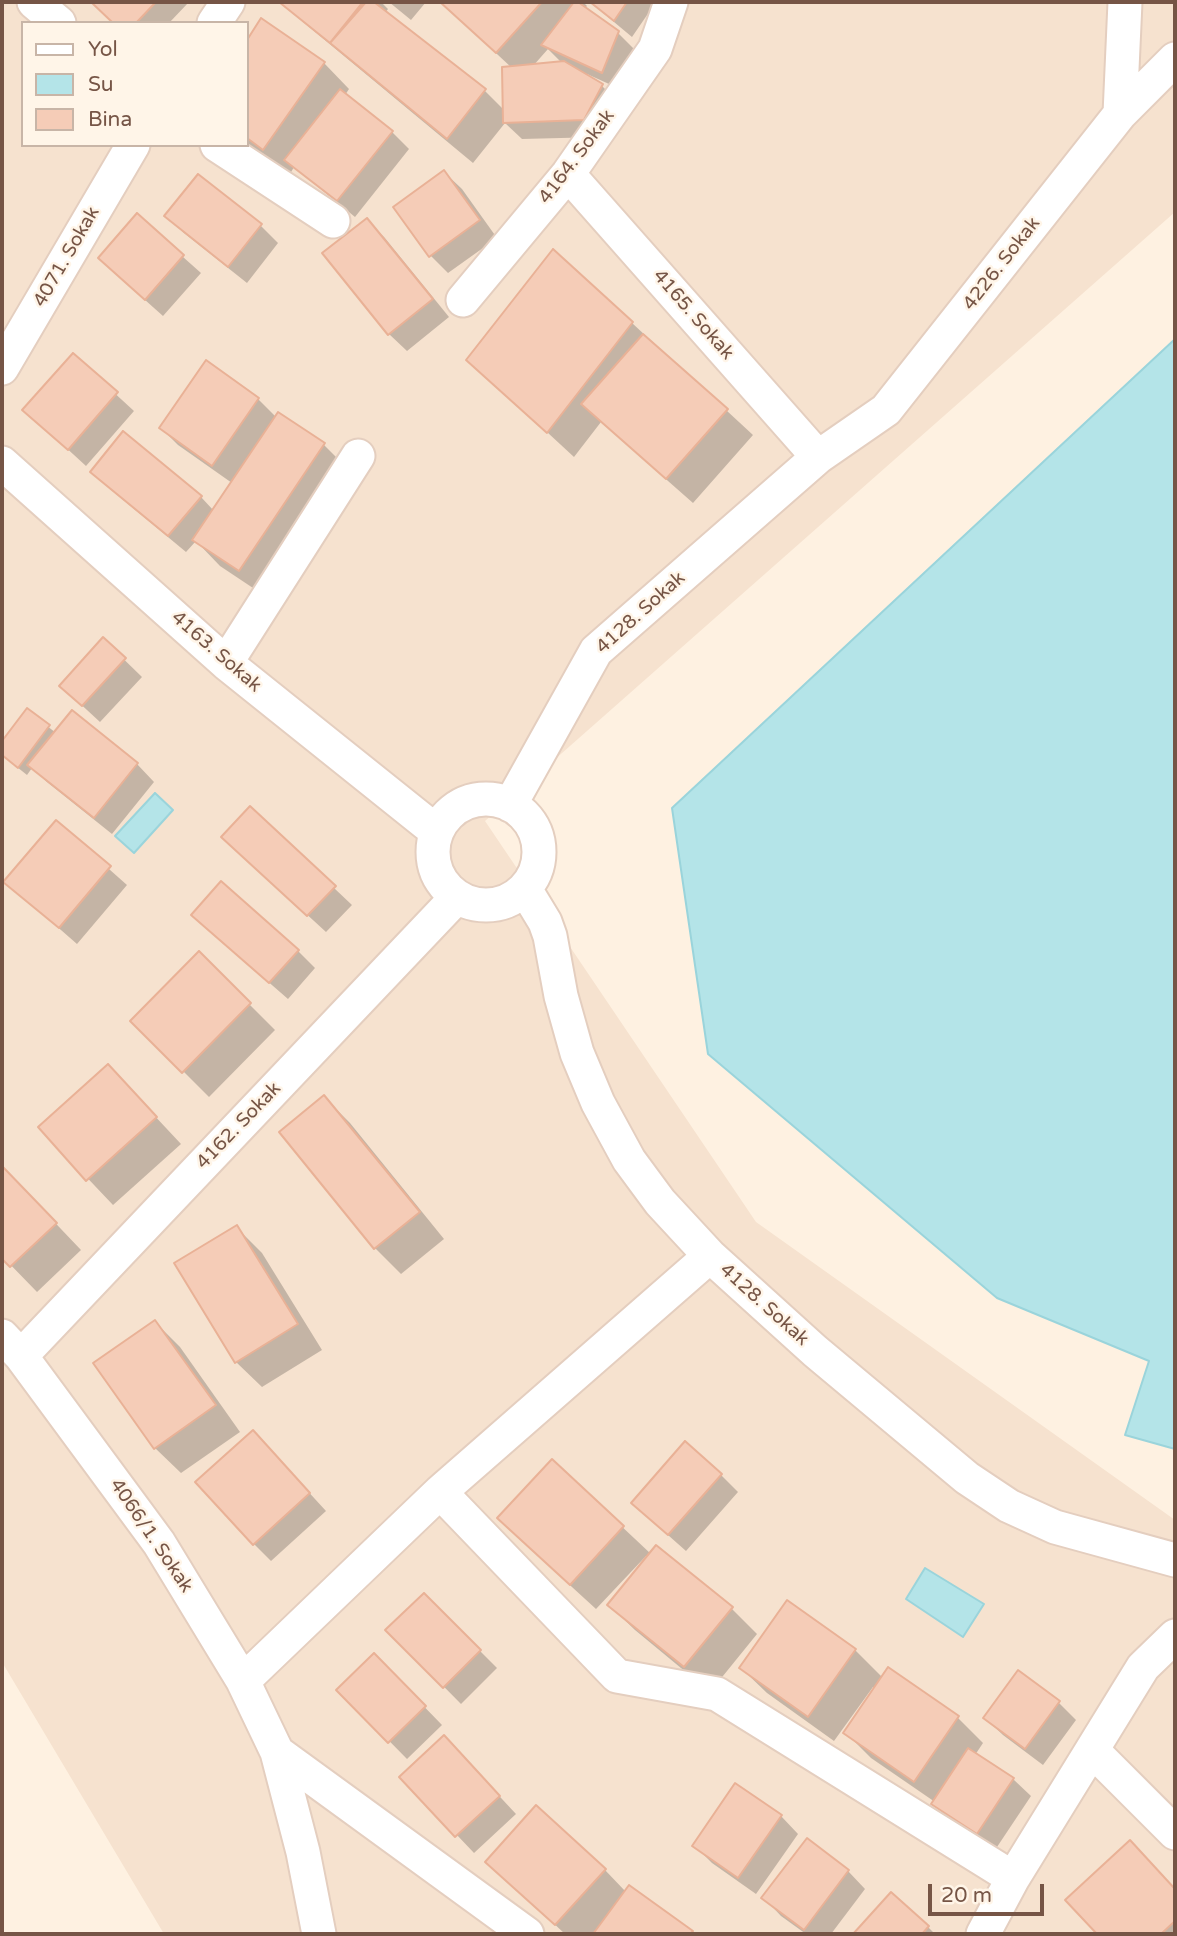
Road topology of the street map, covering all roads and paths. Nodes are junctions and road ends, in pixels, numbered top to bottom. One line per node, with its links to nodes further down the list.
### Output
1 (34, 2): 5 (street)
2 (228, 2): 6 (street)
3 (671, 2): 11 (street, 4164. Sokak)
4 (1125, 2): 8 (street)
5 (57, 21)
6 (215, 21)
7 (1175, 59): 8 (street, 4226. Sokak)
8 (1120, 114): 16 (street, 4226. Sokak)
9 (132, 147): 14 (street, 4071. Sokak)
10 (220, 147): 12 (street)
11 (568, 174): 13 (street, 4164. Sokak); 16 (street, 4165. Sokak)
12 (333, 221)
13 (463, 300)
14 (2, 368)
15 (358, 456): 18 (street)
16 (818, 457): 19 (street, 4128. Sokak)
17 (2, 463): 18 (street, 4163. Sokak)
18 (226, 663): 20 (street, 4163. Sokak)
19 (510, 805): 20 (street); 21 (street)
20 (437, 832): 22 (street)
21 (525, 889): 22 (street); 23 (street, 4128. Sokak)
22 (457, 897): 24 (street, 4162. Sokak)
23 (710, 1256): 25 (street); 26 (street, 4128. Sokak)
24 (11, 1346): 28 (street, 4066/1. Sokak)
25 (440, 1492): 28 (street); 32 (street)
26 (1175, 1559)
27 (1175, 1636): 29 (street)
28 (243, 1681): 30 (street, 4066/1. Sokak)
29 (1092, 1750): 31 (street); 32 (street)
30 (276, 1752): 33 (street, 4066/1. Sokak); 34 (street)
31 (1175, 1833)
32 (1013, 1878): 35 (street)
33 (319, 1934)
34 (527, 1934)
35 (983, 1934)

